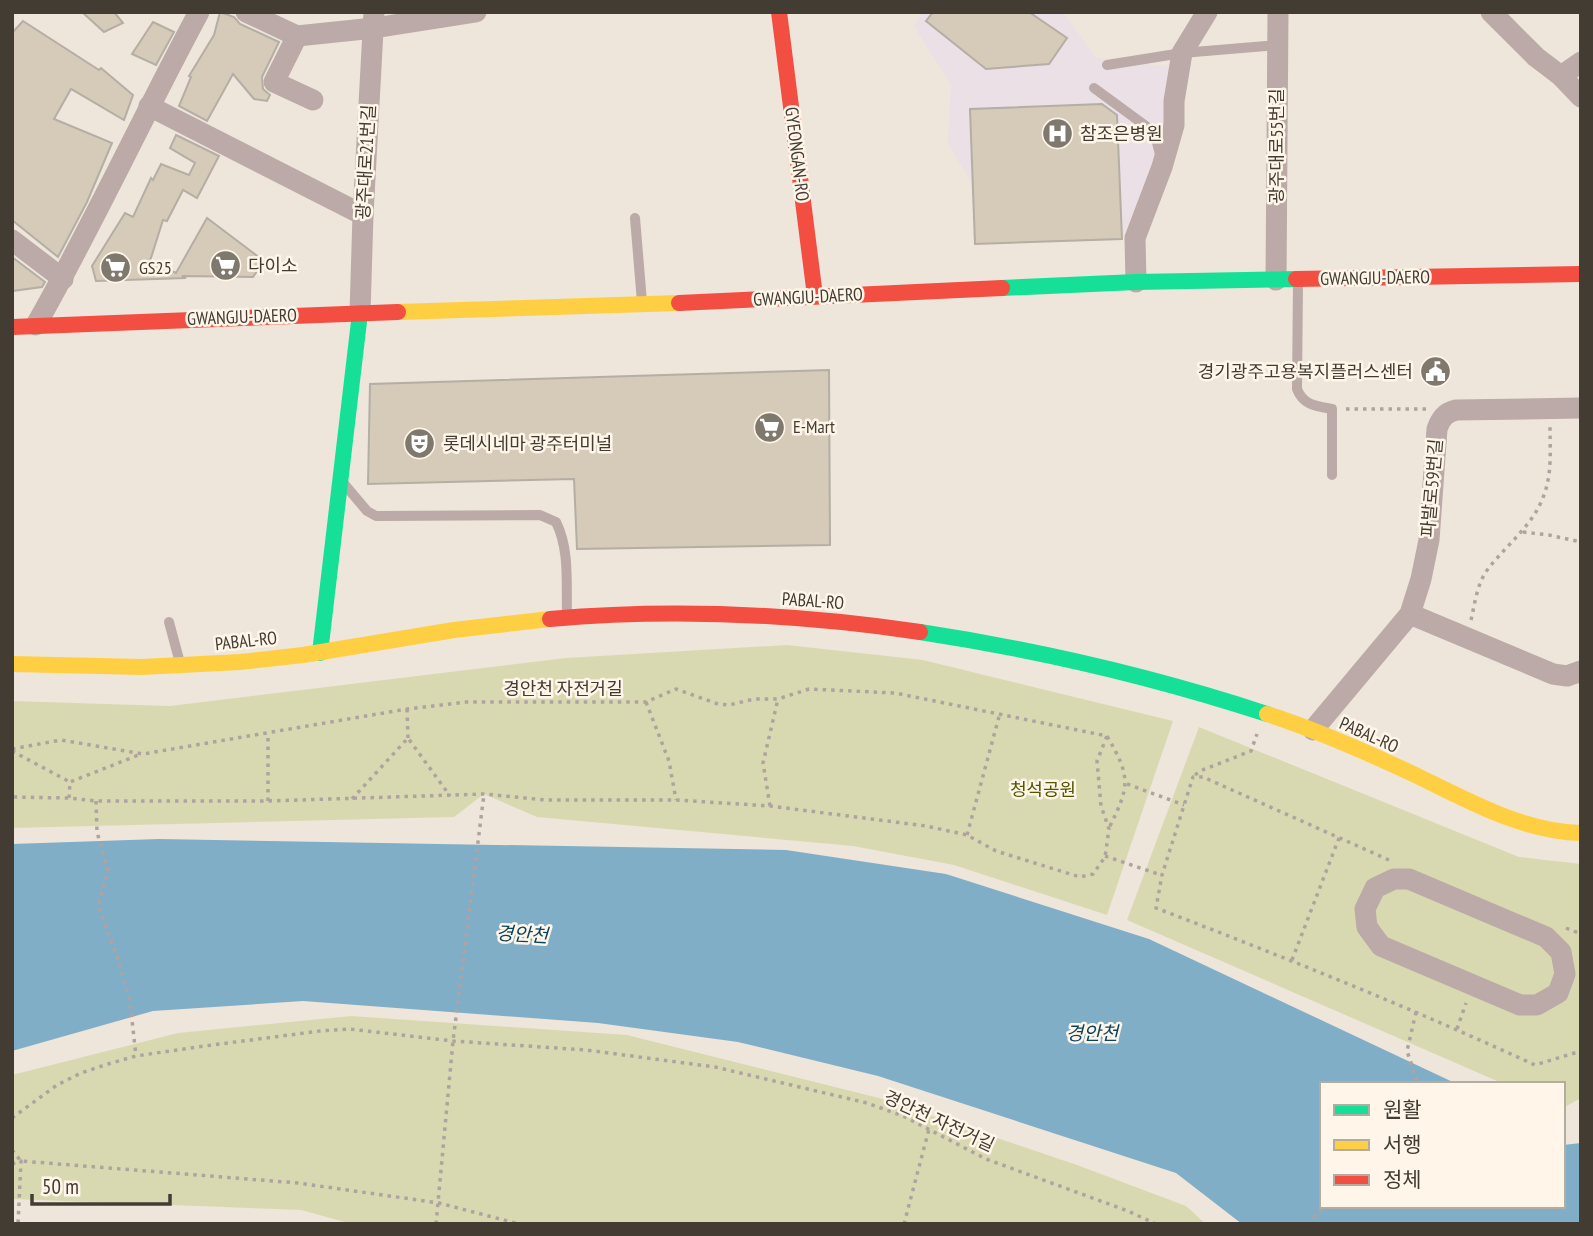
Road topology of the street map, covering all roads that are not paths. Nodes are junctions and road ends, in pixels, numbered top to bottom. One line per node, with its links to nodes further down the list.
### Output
1 (199, 12): 18 (street)
2 (246, 12): 9 (street)
3 (476, 12): 8 (street)
4 (779, 12): 28 (street, GYEONGAN-RO)
5 (1207, 12): 11 (street)
6 (1278, 12): 10 (street, 광주대로55번길)
7 (1491, 12): 14 (street)
8 (374, 20): 9 (street); 20 (street, 광주대로21번길)
9 (297, 36): 17 (street)
10 (1278, 44): 11 (lane); 25 (street, 광주대로55번길)
11 (1182, 53): 13 (lane); 19 (street)
12 (1581, 62): 14 (street)
13 (1107, 65)
14 (1561, 76): 16 (street)
15 (1094, 88): 19 (lane)
16 (1581, 97)
17 (313, 100)
18 (149, 106): 20 (street); 24 (street)
19 (1162, 167): 27 (street)
20 (363, 215): 30 (street, 광주대로21번길)
21 (635, 218): 29 (lane)
22 (12, 240): 24 (street)
23 (1581, 274): 26 (street, GWANGJU-DAERO)
24 (62, 279): 31 (street)
25 (1276, 280): 26 (street, GWANGJU-DAERO); 27 (street, GWANGJU-DAERO)
26 (1298, 280): 34 (lane)
27 (1136, 282): 28 (street, GWANGJU-DAERO)
28 (815, 296): 29 (street, GWANGJU-DAERO)
29 (642, 305): 30 (street, GWANGJU-DAERO)
30 (360, 313): 31 (street, GWANGJU-DAERO); 35 (street)
31 (36, 325): 32 (street, GWANGJU-DAERO)
32 (12, 327)
33 (1581, 408): 36 (street, 파발로59번길)
34 (1332, 475)
35 (341, 480): 37 (lane); 39 (street)
36 (1409, 614): 42 (street); 43 (street, 파발로59번길)
37 (567, 618): 39 (street, PABAL-RO); 43 (street, PABAL-RO)
38 (169, 622): 41 (lane)
39 (320, 653): 41 (street, PABAL-RO)
40 (12, 664): 41 (street, PABAL-RO)
41 (181, 666)
42 (1581, 671)
43 (1313, 730): 44 (street, PABAL-RO)
44 (1581, 833)
45 (1472, 985): 45 (street)

